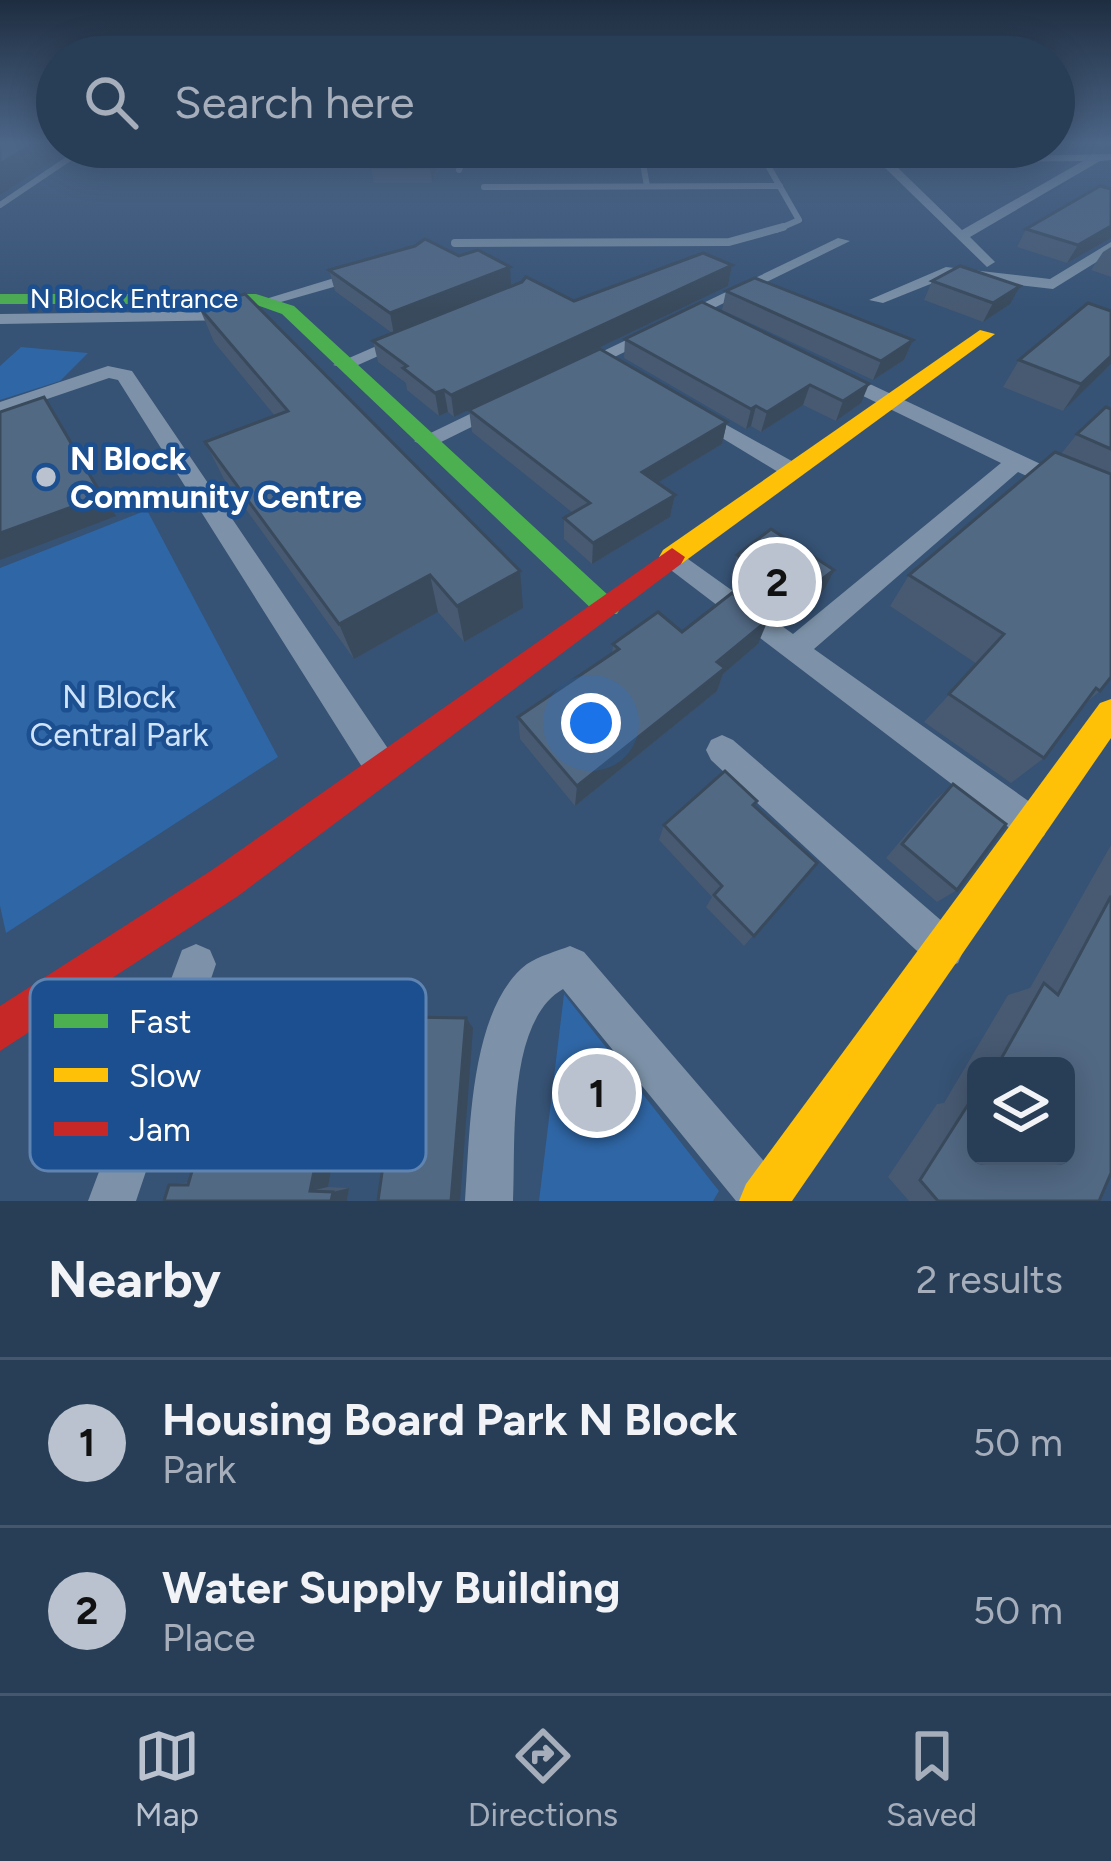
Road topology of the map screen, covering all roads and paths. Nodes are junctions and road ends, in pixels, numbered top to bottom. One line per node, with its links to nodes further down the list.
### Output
1 (787, 198): 6 (lane)
2 (923, 198): 4 (street)
3 (1030, 198): 4 (street)
4 (962, 236): 8 (street)
5 (843, 241): 13 (street)
6 (455, 243)
7 (1111, 246): 10 (street)
8 (988, 262)
9 (389, 266): 11 (street)
10 (877, 300)
11 (271, 304): 12 (street, N Block Entrance); 18 (street)
12 (4, 308)
13 (699, 310): 14 (street); 19 (street)
14 (721, 320)
15 (428, 331): 18 (street)
16 (986, 334): 21 (street)
17 (806, 361): 21 (street)
18 (342, 364): 24 (street)
19 (561, 376)
20 (522, 394): 24 (street)
21 (890, 401): 25 (street); 26 (street)
22 (676, 402): 26 (street)
23 (0, 409): 33 (street)
24 (425, 441): 29 (street)
25 (1016, 462): 27 (street); 30 (street)
26 (791, 470): 28 (street)
27 (1111, 507)
28 (672, 561): 29 (street); 30 (street)
29 (607, 607): 33 (street)
30 (793, 650): 34 (street)
31 (1111, 713): 34 (street)
32 (722, 750): 35 (street)
33 (381, 766): 37 (street)
34 (1032, 824): 35 (street)
35 (944, 949): 42 (street)
36 (196, 964): 38 (street)
37 (78, 979)
38 (191, 979)
39 (30, 1010): 40 (street)
40 (0, 1030)
41 (123, 1171): 43 (street)
42 (764, 1200): 44 (street)
43 (112, 1201)
44 (489, 1201)

